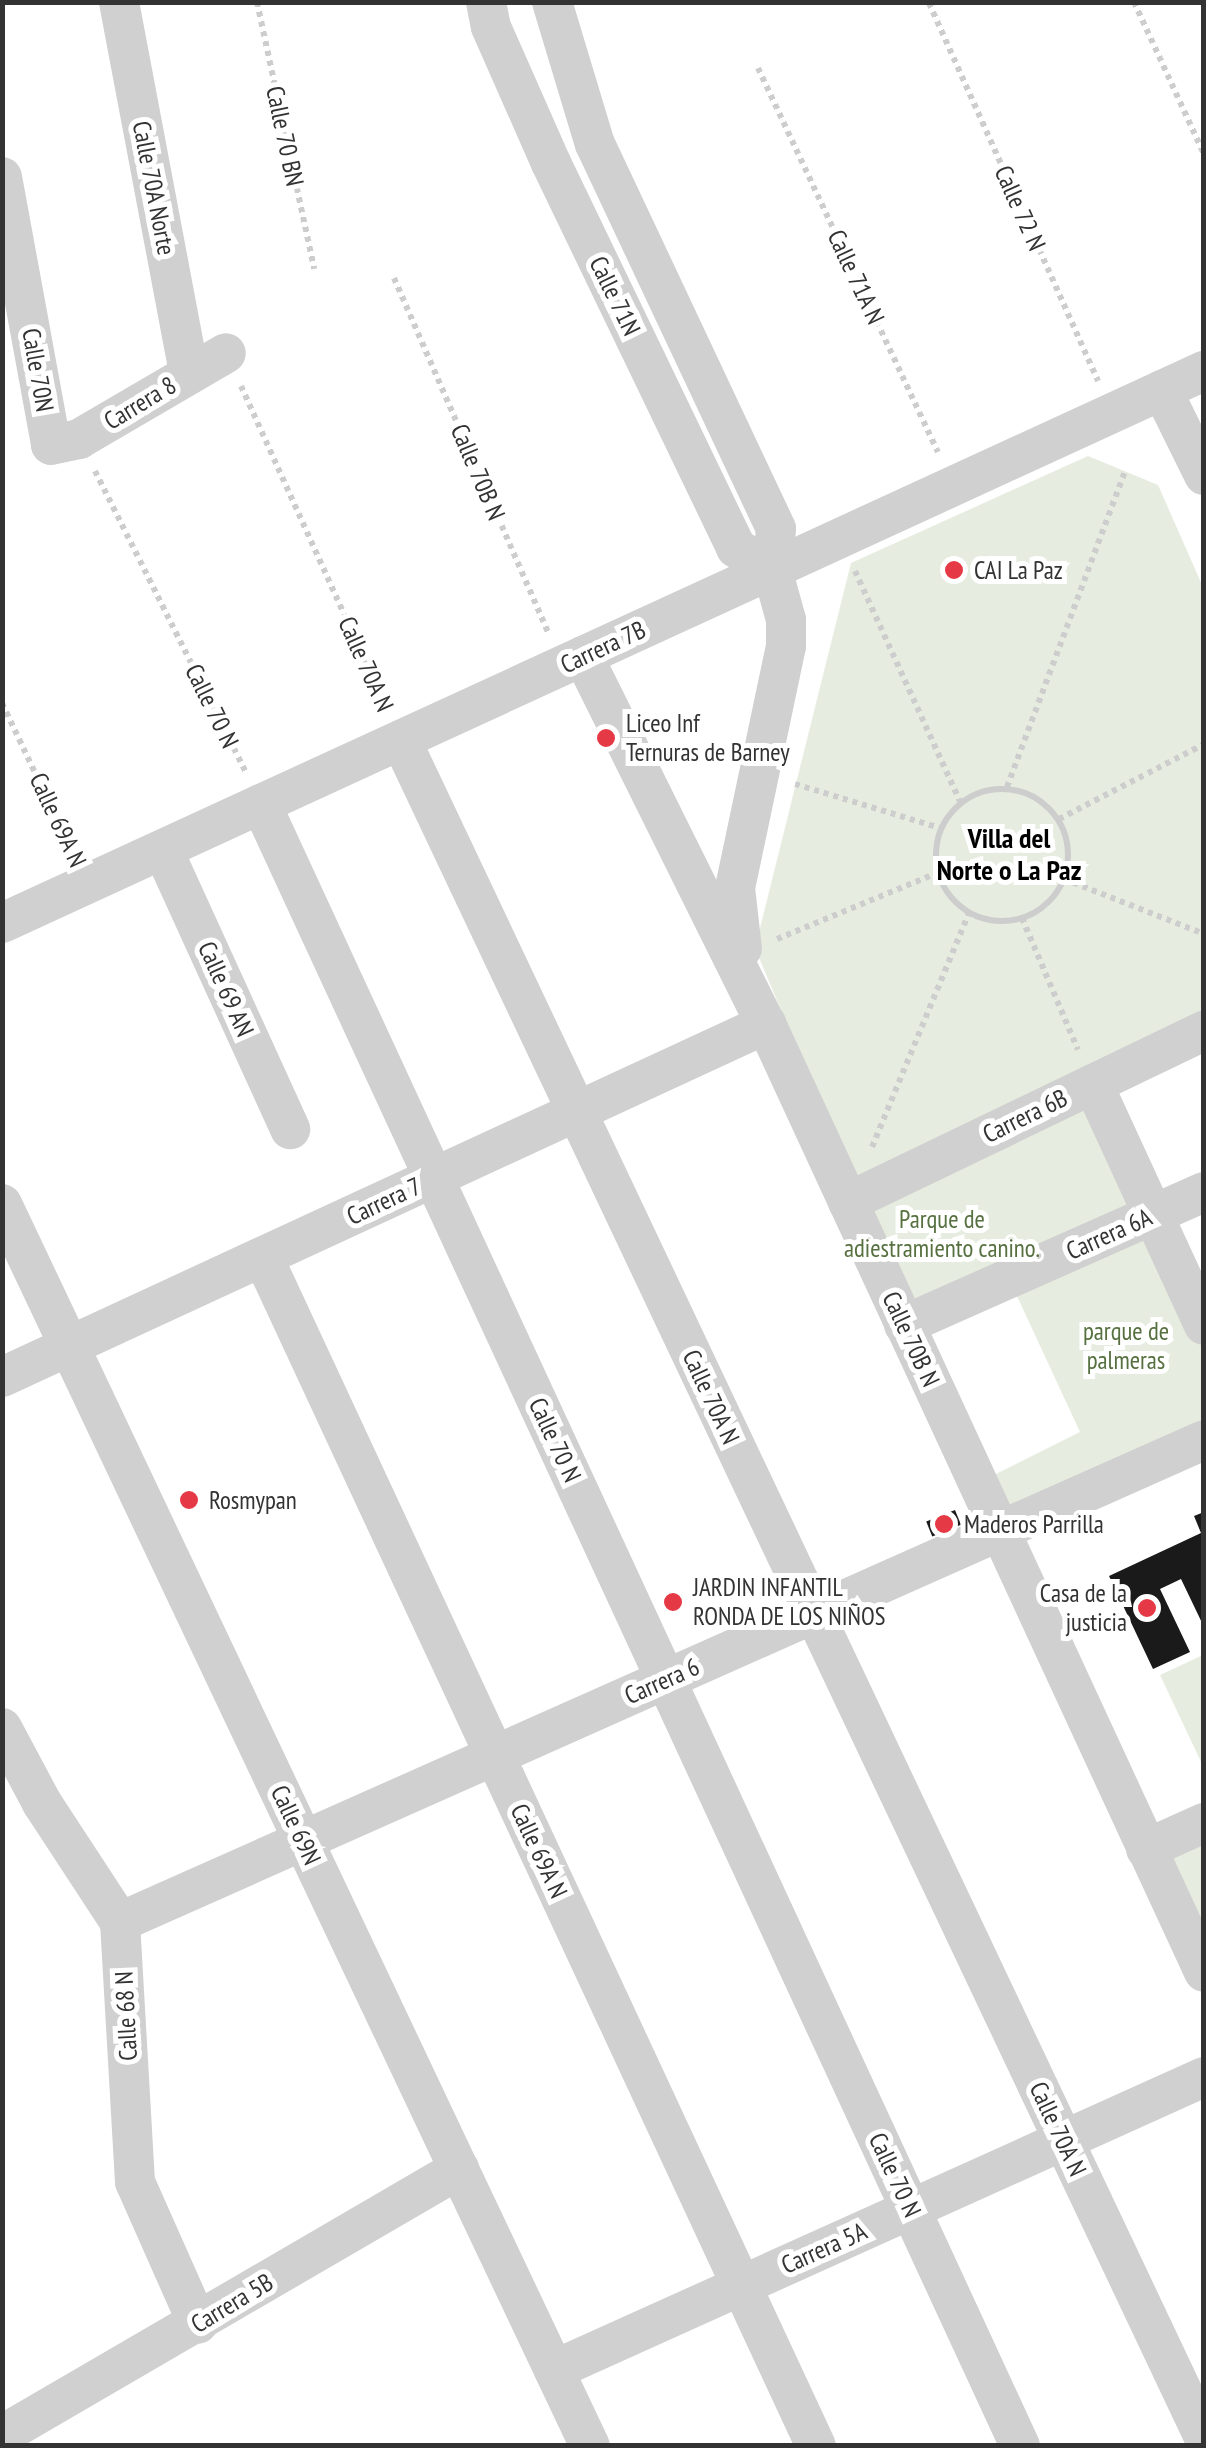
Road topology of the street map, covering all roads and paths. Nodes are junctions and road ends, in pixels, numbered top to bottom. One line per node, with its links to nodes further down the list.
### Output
1 (119, 2): 14 (street, Calle 70A Norte)
2 (256, 2): 10 (path, Calle 70 BN)
3 (1134, 2): 8 (path)
4 (929, 3): 16 (path, Calle 72 N)
5 (552, 5): 6 (street); 22 (street, Calle 71N)
6 (488, 15): 22 (street, Calle 71N)
7 (758, 68): 20 (path, Calle 71A N)
8 (1204, 154)
9 (2, 178): 17 (street, Calle 70N)
10 (314, 268)
11 (394, 278): 23 (path, Calle 70B N)
12 (226, 353): 14 (street, Carrera 8); 25 (path, Calle 70A N)
13 (1204, 371): 15 (street, Carrera 7B)
14 (189, 373): 17 (street, Carrera 8)
15 (1162, 390): 16 (street, Carrera 7B); 19 (street)
16 (1112, 413): 20 (street, Carrera 7B)
17 (65, 442): 30 (path, Calle 70 N)
18 (1126, 471): 28 (path)
19 (1204, 475)
20 (953, 486): 21 (street, Carrera 7B)
21 (839, 538): 22 (street, Carrera 7B); 29 (path)
22 (772, 569): 23 (street, Carrera 7B); 27 (street, Calle 71N)
23 (573, 661): 25 (street, Carrera 7B); 42 (street, Calle 70B N)
24 (2, 702): 36 (path, Calle 69A N)
25 (400, 740): 30 (street, Carrera 7B); 45 (street, Calle 70A N)
26 (1204, 744): 31 (path)
27 (760, 773): 32 (path); 41 (street, Calle 71N)
28 (1007, 787): 29 (path); 31 (path)
29 (960, 801): 32 (path)
30 (261, 804): 33 (street, Carrera 7B); 47 (street, Calle 70 N)
31 (1059, 819): 35 (path)
32 (940, 828): 34 (path)
33 (163, 850): 36 (street, Carrera 7B); 46 (street, Calle 69 AN)
34 (937, 873): 37 (path); 41 (path)
35 (1064, 879): 38 (path); 40 (path)
36 (88, 884): 39 (street, Carrera 7B)
37 (969, 913): 38 (path); 49 (path)
38 (1022, 918): 44 (path)
39 (2, 923)
40 (1204, 934)
41 (743, 952): 42 (street, Calle 71N)
42 (766, 1024): 45 (street, Carrera 7); 49 (street, Calle 70B N)
43 (1204, 1031): 44 (street, Carrera 6B)
44 (1092, 1084): 49 (street, Carrera 6B); 51 (street)
45 (576, 1112): 47 (street, Carrera 7); 59 (street, Calle 70A N)
46 (290, 1129)
47 (434, 1178): 52 (street, Carrera 7); 60 (street, Calle 70 N)
48 (1204, 1192): 51 (street, Carrera 6A)
49 (848, 1202): 54 (street, Calle 70B N)
50 (2, 1204): 55 (street, Calle 69N)
51 (1152, 1215): 53 (street); 54 (street, Carrera 6A)
52 (262, 1257): 55 (street, Carrera 7); 62 (street, Calle 69A N)
53 (1204, 1324)
54 (904, 1325): 58 (street, Calle 70B N)
55 (70, 1346): 56 (street, Carrera 7); 64 (street, Calle 69N)
56 (2, 1377)
57 (1204, 1440): 58 (street, Carrera 6)
58 (1000, 1530): 59 (street, Carrera 6); 65 (street, Calle 70B N)
59 (814, 1613): 60 (street, Carrera 6); 69 (street, Calle 70A N)
60 (666, 1679): 62 (street, Carrera 6); 71 (street, Calle 70 N)
61 (2, 1728): 66 (street, Calle 68 N)
62 (494, 1755): 64 (street, Carrera 6); 72 (street, Calle 69A N)
63 (1204, 1822): 65 (street)
64 (304, 1840): 66 (street, Carrera 6); 70 (street, Calle 69N)
65 (1146, 1848): 67 (street, Calle 70B N)
66 (120, 1922): 73 (street, Calle 68 N)
67 (1204, 1972)
68 (1204, 2077): 69 (street, Carrera 5A)
69 (1063, 2140): 71 (street, Carrera 5A); 76 (street, Calle 70A N)
70 (459, 2168): 73 (street, Carrera 5B); 74 (street, Calle 69N)
71 (911, 2209): 72 (street, Carrera 5A); 79 (street, Calle 70 N)
72 (741, 2285): 74 (street, Carrera 5A); 78 (street, Calle 69A N)
73 (198, 2324): 75 (street, Carrera 5B)
74 (554, 2370): 77 (street, Calle 69N)
75 (2, 2435)
76 (1204, 2437)
77 (590, 2446)
78 (816, 2446)
79 (1020, 2446)

